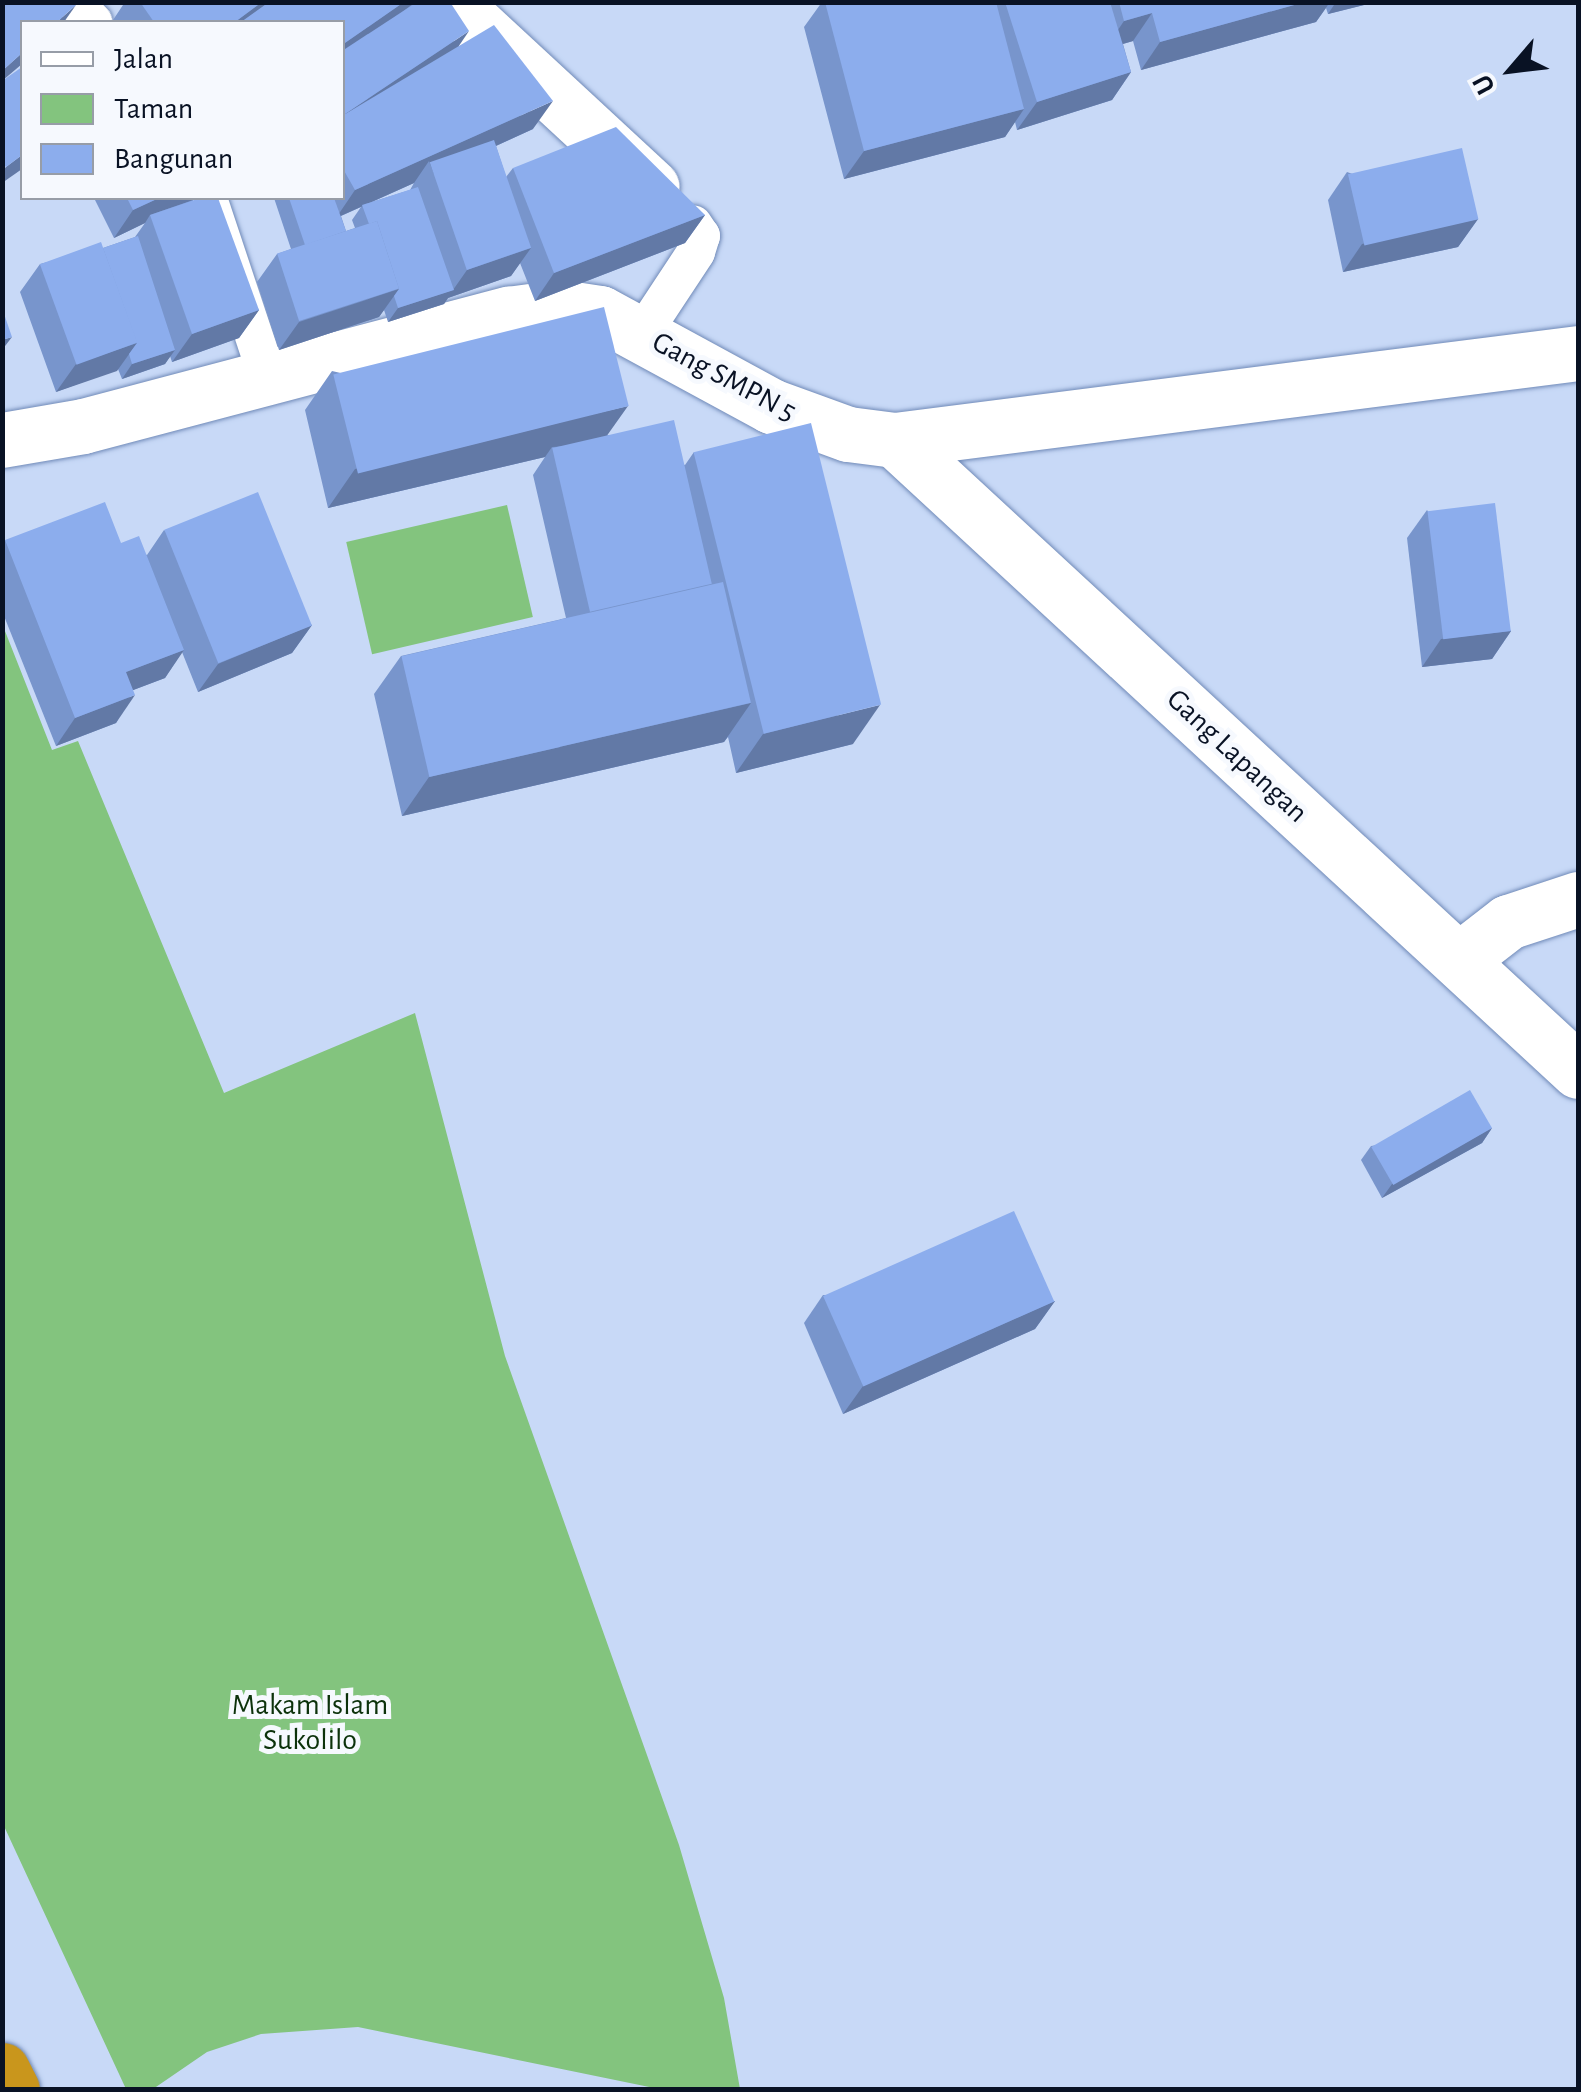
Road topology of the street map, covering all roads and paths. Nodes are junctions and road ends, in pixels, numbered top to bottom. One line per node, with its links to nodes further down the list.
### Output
1 (74, 2): 3 (lane)
2 (452, 2): 5 (street)
3 (92, 20)
4 (209, 200): 8 (lane)
5 (693, 224): 6 (lane)
6 (642, 334): 8 (street, Gang SMPN 5); 10 (street, Gang SMPN 5)
7 (1578, 354): 10 (street, Gang SMPN 5)
8 (268, 378): 9 (street, Gang SMPN 5)
9 (2, 440)
10 (895, 440): 12 (street, Gang Lapangan)
11 (1578, 899): 12 (street)
12 (1459, 960): 13 (street, Gang Lapangan)
13 (1578, 1071)
14 (2, 2070): 15 (highway)
15 (12, 2090)

